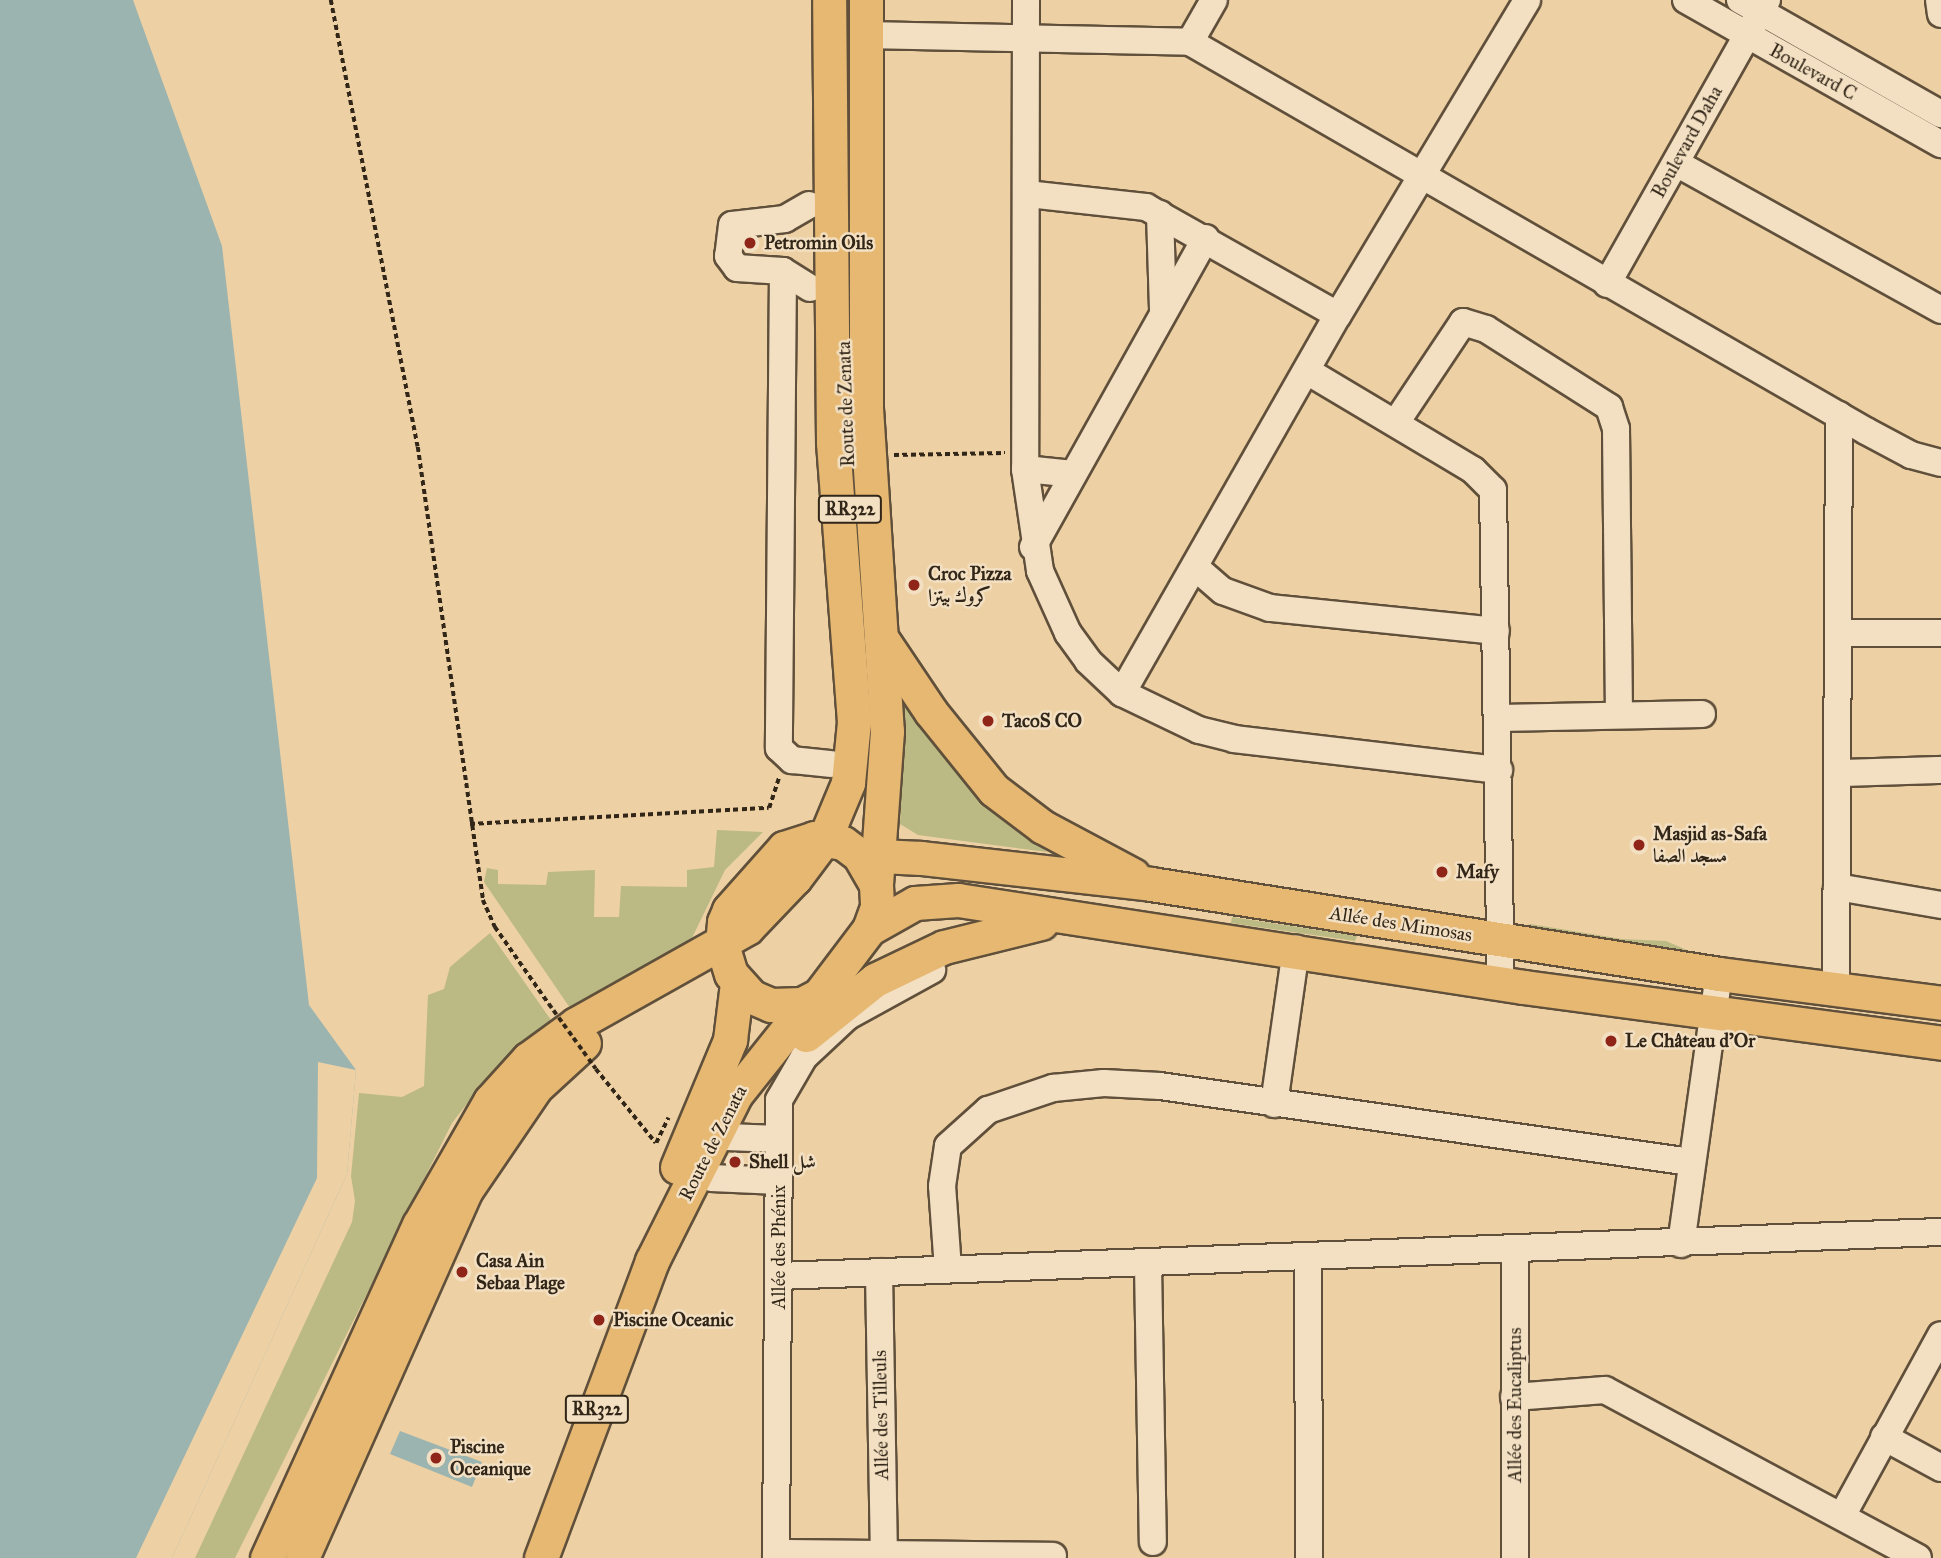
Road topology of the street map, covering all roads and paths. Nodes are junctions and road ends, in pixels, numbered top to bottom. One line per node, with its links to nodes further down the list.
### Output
1 (331, 0): 52 (path)
2 (808, 0): 22 (main road, Route de Zenata / RR322)
3 (829, 0): 53 (main road, Route de Zenata / RR322)
4 (842, 0): 53 (main road, Route de Zenata / RR322)
5 (866, 0): 13 (main road, Route de Zenata / RR322)
6 (1026, 0): 15 (street)
7 (1214, 0): 16 (street)
8 (1527, 0): 20 (street)
9 (1686, 0): 14 (street, Boulevard C)
10 (1939, 0): 12 (street)
11 (1756, 4): 14 (street, Boulevard Daha); 17 (street, Boulevard C)
12 (1941, 14)
13 (866, 35): 15 (street); 33 (main road, Route de Zenata / RR322)
14 (1746, 35): 18 (street, Boulevard C); 19 (street, Boulevard Daha)
15 (1026, 37): 16 (street); 21 (street)
16 (1190, 42): 20 (street)
17 (1941, 114)
18 (1941, 144)
19 (1676, 163): 26 (street, Boulevard Daha); 27 (street)
20 (1423, 180): 26 (street); 29 (street)
21 (1028, 194): 23 (street); 34 (street)
22 (809, 205): 25 (main road, Route de Zenata / RR322); 25 (street)
23 (1160, 214): 24 (street); 28 (street)
24 (1206, 238): 28 (street); 29 (street)
25 (796, 280): 47 (main road, Route de Zenata / RR322); 47 (street)
26 (1607, 284): 31 (street)
27 (1941, 310)
28 (1163, 311): 36 (street)
29 (1338, 314): 30 (street)
30 (1307, 371): 32 (street); 38 (street)
31 (1839, 415): 35 (street); 40 (street)
32 (1397, 421): 39 (street); 45 (street)
33 (869, 455): 34 (path); 42 (main road, Route de Zenata / RR322)
34 (1025, 461): 36 (street); 37 (street)
35 (1941, 463)
36 (1073, 474): 37 (street)
37 (1033, 547): 43 (street)
38 (1195, 567): 39 (street); 43 (street)
39 (1496, 631): 46 (street)
40 (1839, 633): 41 (street); 50 (street)
41 (1941, 633)
42 (883, 640): 53 (main road, Route de Zenata / RR322); 54 (main road)
43 (1122, 693): 48 (street)
44 (1702, 714): 45 (street)
45 (1619, 715): 46 (street)
46 (1499, 718): 48 (street)
47 (831, 764): 53 (main road, Route de Zenata / RR322)
48 (1499, 770): 59 (street)
49 (1941, 770): 50 (street)
50 (1840, 772): 55 (street)
51 (792, 778): 52 (path)
52 (470, 824): 70 (path, bridge)
53 (849, 853): 54 (main road, Allée des Mimosas); 58 (main road, RR322); 61 (main road, Route de Zenata / RR322); 61 (main road, RR322)
54 (1151, 884): 59 (main road, Allée des Mimosas)
55 (1837, 887): 56 (street); 64 (street)
56 (1941, 905)
57 (1082, 921): 58 (main road); 60 (main road); 71 (main road); 72 (street, Allée des Phénix)
58 (869, 929): 65 (main road, RR322)
59 (1502, 941): 62 (main road, Allée des Mimosas); 63 (street)
60 (1296, 949): 63 (main road); 69 (street)
61 (729, 964): 65 (main road); 80 (main road, Route de Zenata / RR322); 94 (main road); 95 (main road)
62 (1719, 974): 64 (main road, Allée des Mimosas); 67 (street)
63 (1501, 983): 67 (main road)
64 (1836, 989): 66 (main road, Allée des Mimosas)
65 (811, 1000): 71 (main road, Route de Zenata / RR322)
66 (1941, 1003)
67 (1713, 1013): 68 (main road); 73 (street)
68 (1941, 1043)
69 (1274, 1104): 73 (street); 82 (street)
70 (672, 1110)
71 (724, 1124): 72 (street); 75 (main road, Route de Zenata / RR322)
72 (779, 1139): 74 (street, Allée des Phénix)
73 (1690, 1162): 77 (street)
74 (779, 1181): 75 (street); 84 (street, Allée des Phénix)
75 (699, 1185): 80 (main road, Route de Zenata / RR322)
76 (1941, 1233): 77 (street)
77 (1681, 1244): 78 (street)
78 (1515, 1251): 79 (street); 86 (street, Allée des Eucaliptus)
79 (1307, 1256): 81 (street); 97 (street)
80 (652, 1261): 96 (main road, Route de Zenata / RR322)
81 (1148, 1265): 82 (street); 90 (street)
82 (948, 1269): 83 (street)
83 (879, 1272): 84 (street); 92 (street, Allée des Tilleuls)
84 (779, 1276): 91 (street, Allée des Phénix)
85 (1941, 1335): 87 (street)
86 (1514, 1397): 89 (street); 98 (street, Allée des Eucaliptus)
87 (1884, 1437): 88 (street); 89 (street)
88 (1941, 1468)
89 (1842, 1516): 99 (street)
90 (1153, 1542)
91 (776, 1555): 92 (street)
92 (884, 1556): 93 (street)
93 (1053, 1556)
94 (267, 1558)
95 (302, 1558)
96 (541, 1558)
97 (1309, 1558)
98 (1515, 1558)
99 (1918, 1558)

